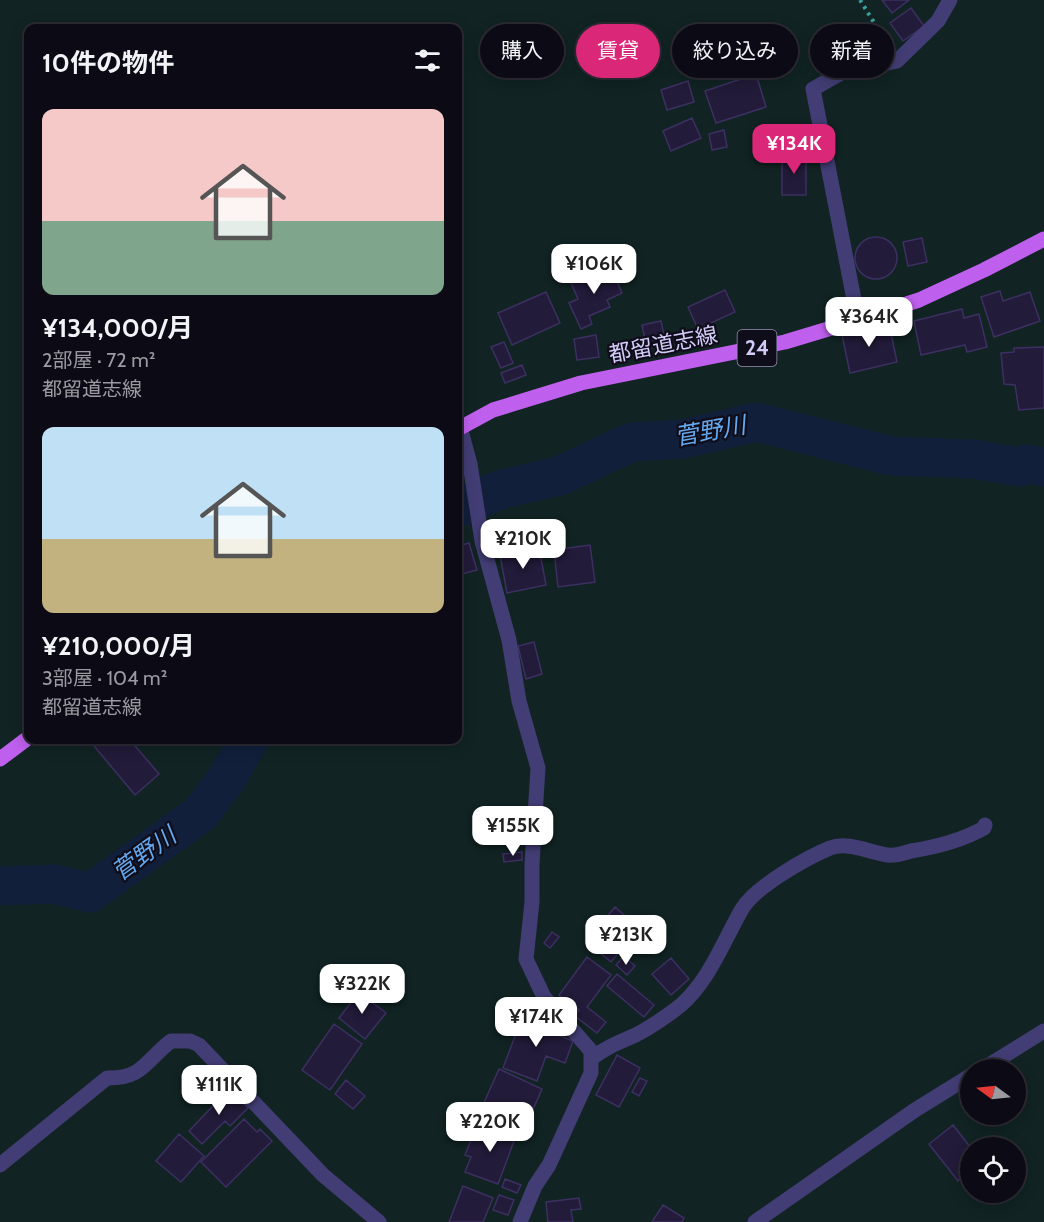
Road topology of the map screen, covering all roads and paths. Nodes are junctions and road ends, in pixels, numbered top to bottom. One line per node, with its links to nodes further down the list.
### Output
1 (860, 0): 3 (path)
2 (950, 0): 3 (street)
3 (897, 61): 5 (street)
4 (1044, 239): 5 (main road, 都留道志線 / 24)
5 (858, 320): 6 (main road, 都留道志線 / 24)
6 (462, 426)
7 (462, 438): 12 (street)
8 (24, 741): 9 (main road)
9 (0, 759)
10 (985, 825): 12 (street)
11 (1044, 1031): 13 (street)
12 (592, 1058): 16 (street)
13 (999, 1059)
14 (960, 1082): 18 (street)
15 (0, 1165): 17 (street)
16 (524, 1220)
17 (379, 1222)
18 (755, 1222)

